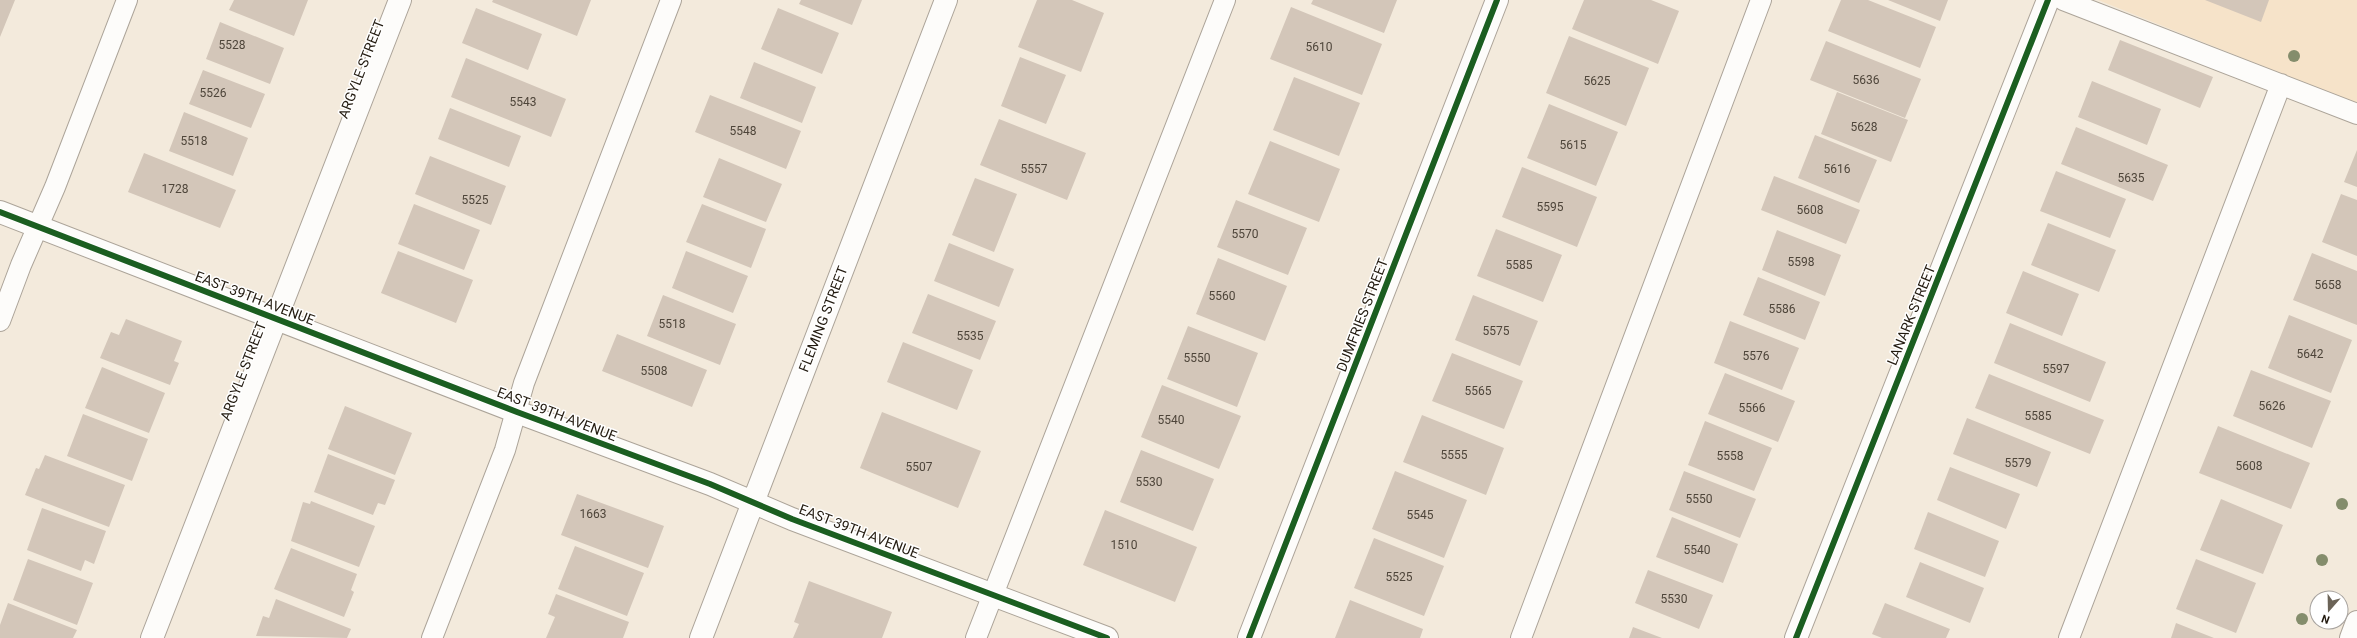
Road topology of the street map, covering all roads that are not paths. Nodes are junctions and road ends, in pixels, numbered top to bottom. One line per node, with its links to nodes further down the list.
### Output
1 (127, 0): 13 (lane)
2 (400, 0): 14 (street, ARGYLE STREET)
3 (671, 0): 16 (lane)
4 (946, 0): 17 (street, FLEMING STREET)
5 (1225, 0): 18 (lane)
6 (1497, 0): 25 (street, DUMFRIES STREET)
7 (1761, 0): 26 (lane)
8 (2048, 0): 27 (street, LANARK STREET)
9 (2063, 0): 10 (lane)
10 (2281, 84): 11 (lane); 28 (lane)
11 (2357, 114)
12 (0, 212): 13 (street, EAST 39TH AVENUE)
13 (38, 226): 14 (street, EAST 39TH AVENUE); 15 (lane)
14 (276, 318): 16 (street, EAST 39TH AVENUE); 20 (street, ARGYLE STREET)
15 (0, 321)
16 (516, 412): 17 (street, EAST 39TH AVENUE); 21 (lane)
17 (753, 502): 18 (street, EAST 39TH AVENUE); 22 (street, FLEMING STREET)
18 (993, 595): 23 (lane); 24 (street, EAST 39TH AVENUE)
19 (2357, 622): 29 (street)
20 (152, 638)
21 (432, 638)
22 (701, 638)
23 (976, 638)
24 (1106, 638)
25 (1249, 638)
26 (1521, 638)
27 (1796, 638)
28 (2069, 638)
29 (2350, 638)

